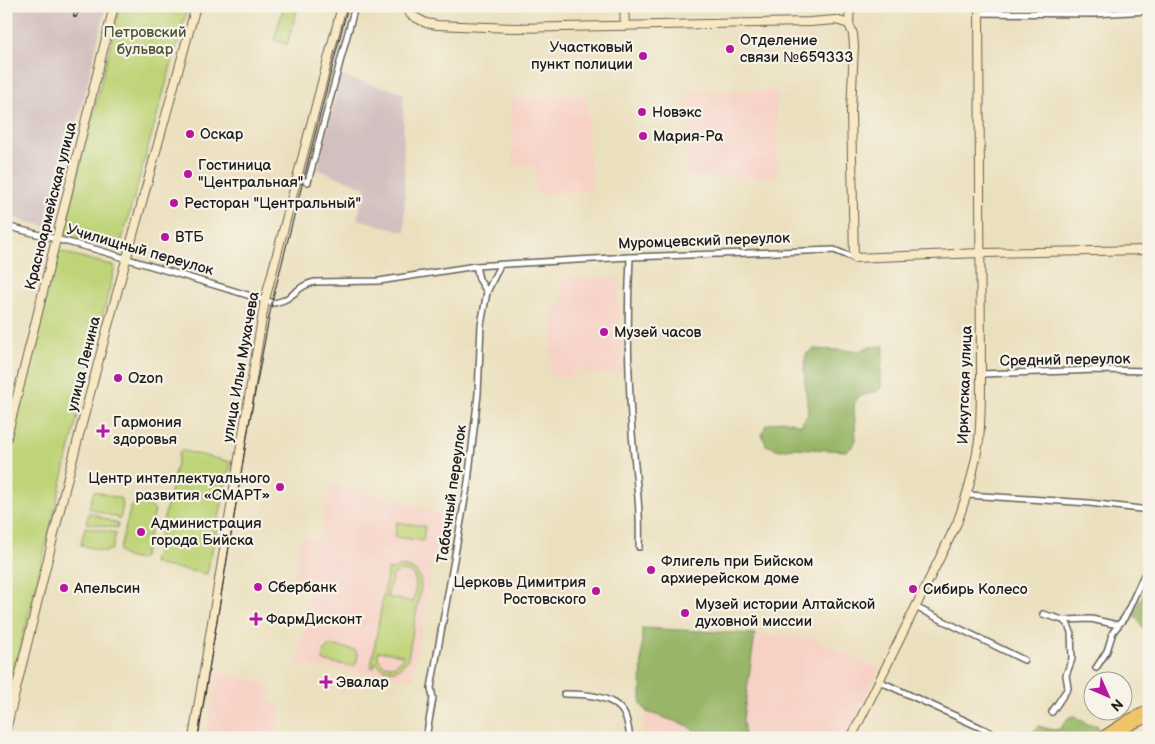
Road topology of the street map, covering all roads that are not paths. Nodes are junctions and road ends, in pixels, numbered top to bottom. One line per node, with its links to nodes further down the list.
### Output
1 (114, 6): 14 (main road, Красноармейская улица)
2 (196, 6): 17 (main road, улица Ленина)
3 (342, 6): 12 (main road, улица Ильи Мухачева)
4 (355, 6): 12 (street)
5 (406, 6): 11 (main road)
6 (624, 6): 11 (main road)
7 (850, 6): 10 (main road)
8 (979, 10): 9 (street); 16 (main road, Иркутская улица)
9 (1149, 11)
10 (849, 24): 11 (main road); 19 (main road)
11 (625, 26)
12 (297, 179): 23 (main road, улица Ильи Мухачева)
13 (6, 226): 14 (street, Училищный переулок)
14 (57, 240): 17 (street, Училищный переулок); 26 (main road, Красноармейская улица)
15 (1149, 250): 16 (main road, Муромцевский переулок)
16 (981, 253): 19 (main road, Муромцевский переулок); 25 (main road, Иркутская улица)
17 (126, 258): 23 (street, Училищный переулок); 42 (main road, улица Ленина)
18 (630, 258): 19 (street, Муромцевский переулок); 20 (street, Муромцевский переулок); 29 (street)
19 (854, 258)
20 (500, 265): 21 (street, Муромцевский переулок); 22 (street, Табачный переулок)
21 (476, 266): 22 (street); 23 (street, Муромцевский переулок)
22 (487, 292): 45 (street, Табачный переулок)
23 (266, 300): 44 (main road, улица Ильи Мухачева)
24 (1149, 371): 25 (street, Средний переулок)
25 (981, 374): 27 (main road, Иркутская улица)
26 (6, 441)
27 (968, 495): 28 (street); 31 (main road, Иркутская улица)
28 (1149, 510)
29 (639, 548)
30 (1149, 564): 34 (street)
31 (914, 607): 35 (street); 37 (main road, Иркутская улица)
32 (1043, 614): 33 (street)
33 (1063, 620): 34 (street); 40 (street)
34 (1118, 625): 36 (street)
35 (1024, 660)
36 (1096, 668)
37 (879, 682): 43 (street); 47 (main road, Иркутская улица)
38 (564, 694): 46 (street)
39 (1149, 709): 48 (main road)
40 (1052, 712)
41 (1149, 718): 49 (main road)
42 (6, 730)
43 (990, 732)
44 (193, 738)
45 (426, 738)
46 (630, 738)
47 (851, 738)
48 (1099, 738)
49 (1112, 738)

